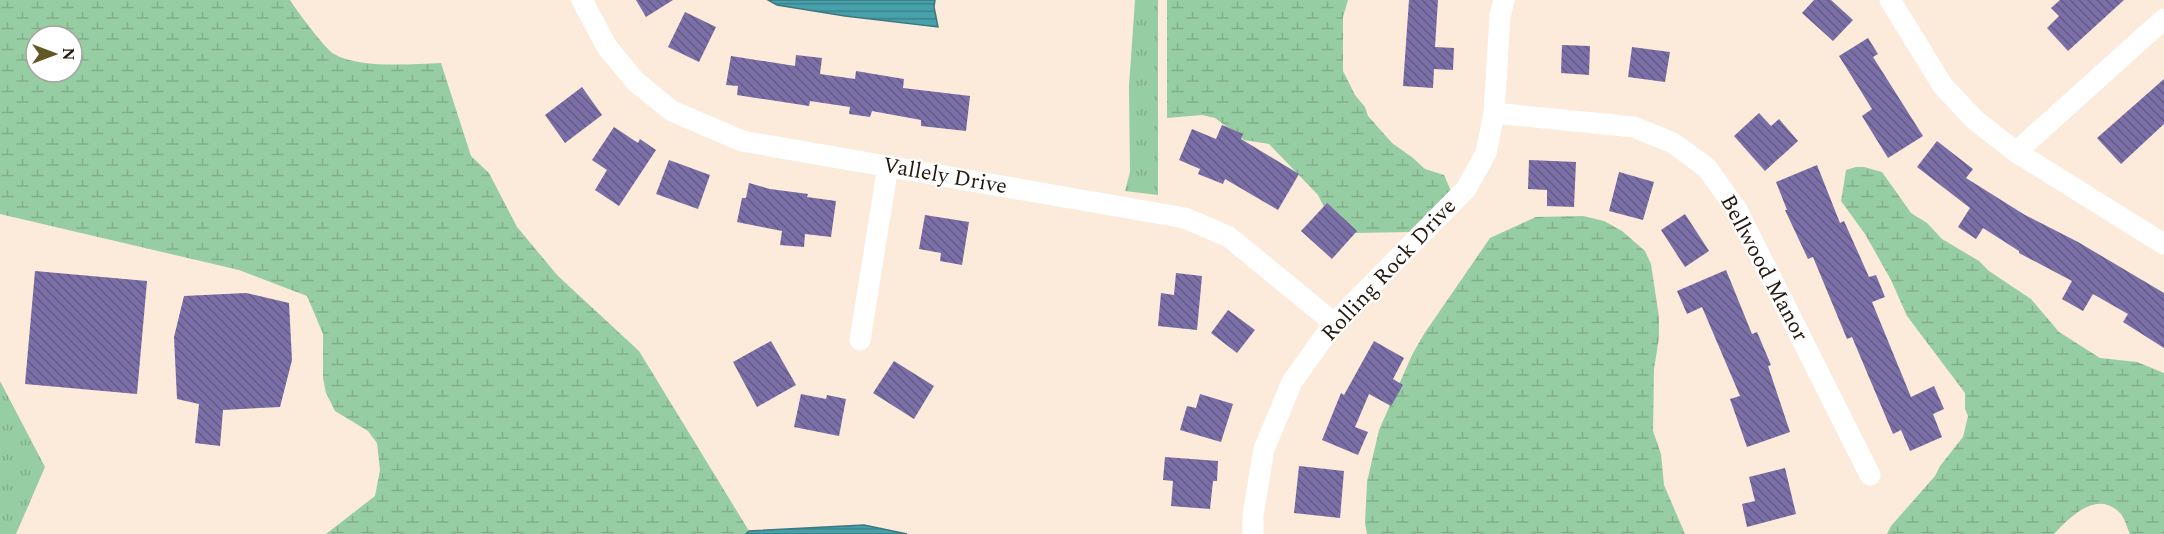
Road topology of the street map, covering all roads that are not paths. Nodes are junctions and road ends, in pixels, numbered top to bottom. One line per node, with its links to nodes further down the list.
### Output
1 (582, 0): 7 (street, Vallely Drive)
2 (1504, 0): 5 (street, Rolling Rock Drive)
3 (1890, 0): 6 (street)
4 (2164, 19): 6 (street)
5 (1494, 113): 9 (street, Rolling Rock Drive); 11 (street, Bellwood Manor)
6 (2016, 152): 8 (street)
7 (888, 166): 9 (street, Vallely Drive); 10 (street)
8 (2164, 244)
9 (1334, 324): 12 (street, Rolling Rock Drive)
10 (860, 340)
11 (1870, 475)
12 (1252, 534)

